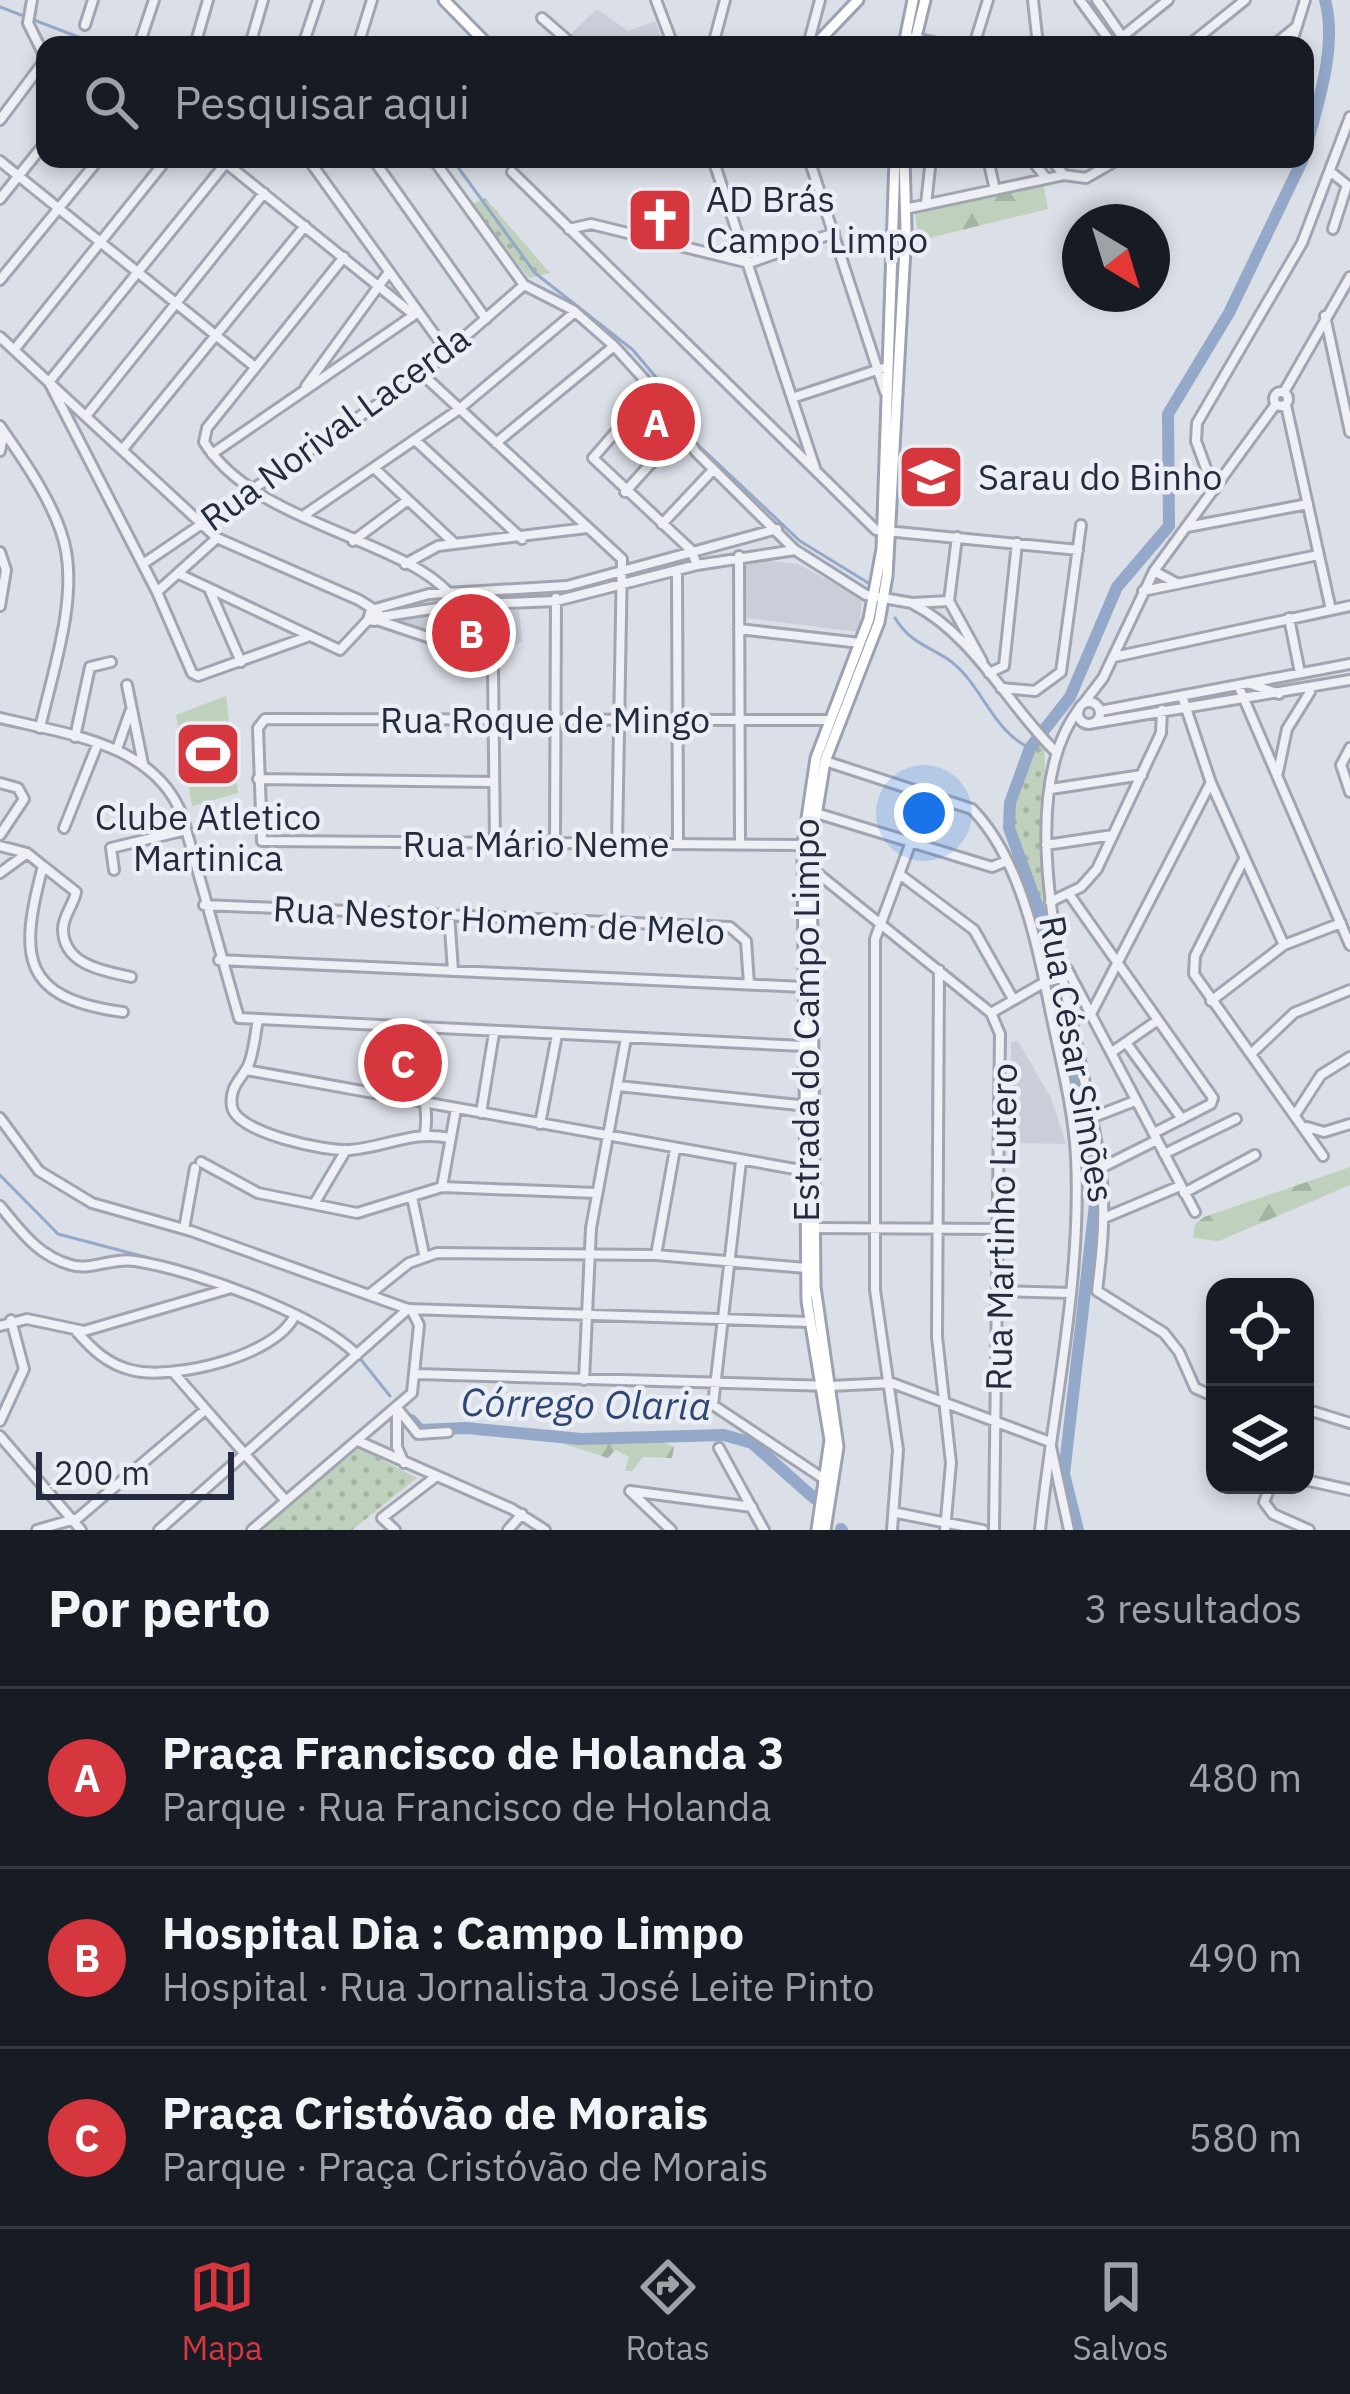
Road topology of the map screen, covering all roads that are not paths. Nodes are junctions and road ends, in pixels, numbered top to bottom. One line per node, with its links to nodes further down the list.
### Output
1 (93, 0): 22 (street)
2 (154, 0): 24 (street)
3 (208, 0): 25 (street)
4 (263, 0): 26 (street)
5 (318, 0): 27 (street)
6 (372, 0): 28 (street)
7 (444, 0): 29 (main road)
8 (656, 0): 31 (street)
9 (725, 0): 32 (street)
10 (820, 0): 33 (street)
11 (855, 0): 34 (main road)
12 (926, 0): 36 (main road)
13 (988, 0): 37 (street)
14 (1033, 0): 38 (street)
15 (1080, 0): 39 (street)
16 (1096, 0): 40 (street)
17 (1168, 0): 41 (street)
18 (1245, 0): 42 (street)
19 (1305, 0): 23 (street)
20 (910, 2): 35 (main road)
21 (542, 18): 30 (street)
22 (85, 25)
23 (1296, 27): 43 (street); 44 (street)
24 (142, 36)
25 (198, 36)
26 (253, 36)
27 (306, 36)
28 (361, 36)
29 (479, 36)
30 (563, 36)
31 (670, 36)
32 (715, 36)
33 (813, 36)
34 (820, 36)
35 (910, 36)
36 (912, 36)
37 (977, 36)
38 (1037, 36)
39 (1106, 36)
40 (1121, 36)
41 (1130, 36)
42 (1201, 36)
43 (1285, 36)
44 (1294, 36)
45 (36, 71): 46 (street)
46 (0, 120)
47 (1349, 124): 66 (street)
48 (36, 154): 68 (street)
49 (0, 161): 68 (street)
50 (91, 168): 74 (street)
51 (160, 168): 80 (street)
52 (218, 168): 84 (street)
53 (232, 168): 71 (street)
54 (314, 168): 83 (street)
55 (380, 168): 93 (street)
56 (440, 168): 88 (street)
57 (715, 168): 82 (street)
58 (812, 168): 79 (street)
59 (899, 168): 75 (main road, Estrada do Campo Limpo)
60 (930, 168): 73 (street)
61 (990, 168): 70 (street)
62 (1038, 168): 69 (street)
63 (1058, 168): 67 (street)
64 (1103, 168): 67 (street)
65 (512, 172): 77 (street)
66 (1331, 172): 78 (street); 122 (street)
67 (1064, 175): 69 (street)
68 (19, 176): 72 (street); 74 (street)
69 (1046, 178): 70 (street)
70 (995, 190): 73 (street)
71 (264, 193): 76 (street); 89 (street)
72 (0, 199)
73 (926, 205): 75 (street)
74 (58, 208): 80 (street); 86 (street)
75 (899, 208): 100 (main road, Estrada do Campo Limpo); 138 (main road, Estrada do Campo Limpo)
76 (305, 226): 81 (street); 95 (street)
77 (569, 229): 82 (street); 121 (street)
78 (1333, 229)
79 (834, 233): 82 (street); 100 (street)
80 (100, 242): 84 (street); 97 (street)
81 (344, 256): 87 (street); 99 (street)
82 (749, 263): 105 (street)
83 (389, 272): 87 (street); 91 (street)
84 (138, 274): 89 (street); 102 (street)
85 (1350, 277): 92 (street)
86 (0, 280)
87 (380, 284): 91 (street); 104 (street)
88 (524, 285): 90 (street); 93 (street, Rua Norival Lacerda)
89 (176, 305): 95 (street); 109 (street)
90 (575, 312): 96 (street); 108 (street)
91 (416, 314): 98 (street); 104 (street)
92 (1325, 316): 107 (street); 113 (street)
93 (486, 320): 98 (street, Rua Norival Lacerda)
94 (0, 338): 97 (street)
95 (214, 338): 99 (street); 116 (street)
96 (614, 346): 103 (street); 115 (street)
97 (14, 350): 102 (street)
98 (448, 353): 101 (street, Rua Norival Lacerda)
99 (255, 367): 118 (street)
100 (884, 367): 105 (street); 138 (main road, Estrada do Campo Limpo)
101 (422, 374): 108 (street); 124 (street, Rua Norival Lacerda)
102 (49, 382): 106 (street); 110 (street)
103 (653, 389): 112 (street); 126 (street)
104 (301, 392): 118 (street)
105 (792, 398): 121 (street)
106 (68, 400): 109 (street); 110 (street)
107 (1281, 404): 123 (street); 129 (street)
108 (458, 410): 114 (street); 115 (street)
109 (86, 416): 116 (street)
110 (62, 417): 151 (street)
111 (2, 429): 117 (street); 216 (street)
112 (680, 431): 120 (street); 126 (street)
113 (1350, 432)
114 (415, 440): 119 (street); 141 (street)
115 (496, 443): 136 (street)
116 (123, 449): 132 (street)
117 (0, 451)
118 (212, 454): 124 (street)
119 (374, 468): 127 (street); 130 (street)
120 (713, 470): 133 (street); 137 (street)
121 (815, 470): 138 (street)
122 (1207, 470): 123 (street); 125 (street)
123 (1227, 473): 125 (street)
124 (249, 490): 130 (street); 132 (street, Rua Norival Lacerda)
125 (1214, 490): 128 (street)
126 (626, 492): 133 (street)
127 (408, 500): 142 (street); 144 (street)
128 (1204, 503): 131 (street); 135 (street)
129 (1308, 504): 131 (street); 149 (street)
130 (302, 517): 142 (street)
131 (1237, 518): 135 (street)
132 (201, 524): 140 (street); 151 (street, Rua Norival Lacerda)
133 (662, 524): 145 (street)
134 (1081, 525): 147 (street)
135 (1187, 527): 156 (street)
136 (589, 528): 141 (street); 154 (street)
137 (777, 530): 145 (street); 146 (street)
138 (887, 531): 139 (street); 165 (main road, Estrada do Campo Limpo)
139 (957, 536): 143 (street); 167 (street)
140 (217, 538): 157 (street); 173 (street)
141 (523, 540): 144 (street)
142 (353, 541): 152 (street)
143 (1017, 543): 147 (street); 187 (street)
144 (454, 544): 152 (street)
145 (691, 550): 153 (street); 154 (street)
146 (795, 550): 150 (street); 165 (street)
147 (1078, 550): 194 (street)
148 (0, 552): 169 (street)
149 (1318, 555): 159 (street); 172 (street)
150 (739, 556): 153 (street); 177 (street)
151 (142, 564): 162 (street)
152 (404, 565): 164 (street)
153 (697, 565): 155 (street)
154 (624, 569): 158 (street); 161 (street)
155 (677, 569): 158 (street); 210 (street)
156 (1154, 572): 159 (street); 163 (street)
157 (179, 574): 160 (street); 162 (street)
158 (622, 584): 166 (street); 212 (street)
159 (1180, 585): 163 (street)
160 (209, 588): 178 (street); 184 (street)
161 (556, 588): 164 (street); 166 (street)
162 (158, 592): 184 (street)
163 (1142, 592): 179 (street)
164 (452, 594): 170 (street); 173 (street)
165 (879, 598): 168 (street); 180 (main road, Estrada do Campo Limpo); 223 (main road, Estrada do Campo Limpo)
166 (556, 601): 170 (street); 209 (street)
167 (949, 601): 168 (street); 185 (street)
168 (912, 603): 185 (street)
169 (0, 605)
170 (458, 605): 174 (street)
171 (1350, 606): 172 (street)
172 (1331, 610): 175 (street)
173 (374, 615): 174 (street); 176 (street); 178 (street)
174 (393, 616): 176 (street)
175 (1288, 619): 181 (street); 188 (street)
176 (394, 628): 208 (street)
177 (739, 629): 180 (street); 211 (street)
178 (308, 637): 184 (street)
179 (1122, 637): 181 (street); 182 (street)
180 (860, 643): 213 (main road, Estrada do Campo Limpo)
181 (1159, 646): 182 (street)
182 (1114, 657): 189 (street)
183 (111, 662): 218 (street)
184 (241, 662)
185 (982, 663): 187 (street)
186 (1350, 664): 188 (street)
187 (989, 673): 194 (street)
188 (1300, 674): 190 (street)
189 (1103, 677): 201 (street, Rua César Simões); 203 (street)
190 (1277, 677): 192 (street); 195 (street)
191 (1350, 680): 196 (street)
192 (1243, 684): 195 (street); 198 (street); 199 (street)
193 (127, 686): 204 (street)
194 (1001, 688): 220 (street)
195 (1261, 688): 197 (street); 199 (street)
196 (1311, 690): 197 (street); 225 (street)
197 (1280, 694): 199 (street)
198 (1182, 696): 200 (street); 202 (street)
199 (1241, 699): 202 (street); 225 (street)
200 (1161, 701): 203 (street); 205 (street)
201 (1081, 706): 203 (street); 215 (street); 220 (street, Rua César Simões)
202 (1184, 708): 205 (street); 214 (street)
203 (1099, 709): 215 (street)
204 (130, 711): 222 (street); 224 (street)
205 (1162, 714): 206 (street); 217 (street)
206 (1147, 716): 215 (street); 217 (street)
207 (0, 718): 216 (street)
208 (492, 718): 209 (street, Rua Roque de Mingo); 227 (street, Rua Roque de Mingo); 228 (street)
209 (556, 718): 212 (street, Rua Roque de Mingo); 240 (street)
210 (678, 719): 211 (street, Rua Roque de Mingo); 212 (street, Rua Roque de Mingo); 242 (street)
211 (738, 719): 213 (street, Rua Roque de Mingo); 243 (street)
212 (616, 720): 241 (street)
213 (829, 720): 245 (main road, Estrada do Campo Limpo)
214 (1187, 722): 217 (street); 229 (street)
215 (1091, 724): 220 (street)
216 (40, 728): 218 (street)
217 (1163, 730): 226 (street)
218 (75, 736): 219 (street)
219 (98, 743): 222 (street); 234 (street)
220 (1059, 744): 231 (street, Rua César Simões)
221 (1350, 748): 232 (street)
222 (117, 749): 224 (street)
223 (826, 761): 233 (main road, Estrada do Campo Limpo); 249 (street)
224 (143, 766): 235 (street)
225 (1277, 773): 262 (street)
226 (1142, 776): 231 (street); 237 (street)
227 (258, 779): 228 (street); 239 (street, Rua Mário Neme)
228 (494, 782): 239 (street)
229 (1210, 783): 248 (street); 266 (street)
230 (0, 784): 236 (street)
231 (1052, 789): 244 (street, Rua César Simões)
232 (1350, 792)
233 (814, 813): 238 (street); 245 (main road, Estrada do Campo Limpo)
234 (64, 828)
235 (186, 830): 253 (street); 259 (street)
236 (0, 835)
237 (1113, 835): 244 (street); 257 (street)
238 (911, 842): 251 (street); 255 (street)
239 (495, 843): 240 (street, Rua Mário Neme)
240 (556, 843): 241 (street, Rua Mário Neme)
241 (617, 843): 242 (street, Rua Mário Neme)
242 (678, 844): 243 (street, Rua Mário Neme)
243 (740, 844): 245 (street, Rua Mário Neme)
244 (1046, 845): 258 (street, Rua César Simões)
245 (807, 846): 252 (main road, Estrada do Campo Limpo); 273 (main road, Estrada do Campo Limpo)
246 (0, 847): 247 (street)
247 (27, 853): 250 (street); 254 (street)
248 (1244, 859): 263 (street); 277 (street)
249 (1004, 862): 251 (street); 256 (street)
250 (43, 866): 269 (street); 279 (street)
251 (992, 867): 256 (street)
252 (811, 868): 261 (street, Rua Martinho Lutero); 299 (main road, Estrada do Campo Limpo)
253 (114, 869)
254 (0, 873)
255 (902, 876): 261 (street); 275 (street)
256 (1018, 890): 271 (street)
257 (1069, 894): 258 (street); 266 (street)
258 (1049, 902): 270 (street, Rua César Simões)
259 (204, 905): 260 (street, Rua Nestor Homem de Melo); 265 (street)
260 (449, 914): 268 (street); 272 (street, Rua Nestor Homem de Melo)
261 (879, 922): 267 (street, Rua Martinho Lutero); 330 (street)
262 (1340, 923): 263 (street); 264 (street)
263 (1284, 945): 277 (street)
264 (1350, 945)
265 (219, 960): 268 (street); 282 (street)
266 (1120, 964): 280 (street); 283 (street)
267 (939, 970): 281 (street, Rua Martinho Lutero); 333 (street)
268 (453, 971): 272 (street)
269 (130, 977)
270 (1066, 977): 271 (street); 276 (street); 278 (street, Rua César Simões)
271 (1047, 981): 275 (street); 342 (street)
272 (749, 984): 273 (street)
273 (802, 987): 290 (main road, Estrada do Campo Limpo)
274 (1350, 990): 292 (street)
275 (1013, 999): 281 (street)
276 (1084, 999): 278 (street); 280 (street)
277 (1211, 1001): 292 (street)
278 (1070, 1004): 304 (street, Rua César Simões)
279 (123, 1012)
280 (1092, 1012): 291 (street)
281 (991, 1013): 334 (street, Rua Martinho Lutero)
282 (258, 1020): 284 (street); 294 (street)
283 (1158, 1020): 289 (street); 305 (street)
284 (391, 1027): 285 (street); 296 (street)
285 (419, 1029): 286 (street); 298 (street)
286 (494, 1033): 287 (street); 301 (street)
287 (556, 1035): 288 (street); 307 (street)
288 (626, 1038): 290 (street); 295 (street)
289 (1127, 1044): 291 (street); 305 (street)
290 (803, 1046): 299 (main road, Estrada do Campo Limpo)
291 (1112, 1052): 297 (street)
292 (1252, 1053): 302 (street)
293 (1350, 1057): 302 (street)
294 (246, 1070): 296 (street); 315 (street)
295 (618, 1085): 299 (street); 311 (street)
296 (398, 1100): 298 (street)
297 (1135, 1101): 304 (street); 312 (street)
298 (428, 1103): 300 (street); 310 (street)
299 (809, 1106): 321 (main road, Estrada do Campo Limpo); 331 (main road, Estrada do Campo Limpo)
300 (456, 1109): 301 (street); 313 (street)
301 (481, 1114): 307 (street)
302 (1295, 1114): 309 (street)
303 (0, 1118): 332 (street)
304 (1091, 1118): 320 (street, Rua César Simões)
305 (1182, 1119): 312 (street)
306 (1236, 1119): 316 (street)
307 (540, 1124): 311 (street)
308 (1350, 1124): 309 (street)
309 (1305, 1126): 318 (street)
310 (425, 1133): 313 (street); 315 (street)
311 (608, 1136): 314 (street); 324 (street)
312 (1155, 1136): 316 (street); 320 (street)
313 (450, 1138): 322 (street)
314 (675, 1149): 319 (street); 337 (street)
315 (346, 1150): 326 (street)
316 (1164, 1154): 323 (street)
317 (1255, 1155): 323 (street)
318 (1323, 1156)
319 (741, 1162): 321 (street); 338 (street)
320 (1101, 1168): 329 (street, Rua César Simões)
321 (806, 1171): 331 (main road, Estrada do Campo Limpo)
322 (442, 1187): 324 (street); 325 (street)
323 (1182, 1189): 328 (street); 329 (street)
324 (596, 1193): 335 (street)
325 (412, 1197): 326 (street); 336 (street)
326 (314, 1204): 332 (street)
327 (0, 1206): 340 (street)
328 (1195, 1212)
329 (1104, 1219): 361 (street, Rua César Simões)
330 (875, 1227): 331 (street); 333 (street); 359 (street)
331 (809, 1228): 339 (main road, Estrada do Campo Limpo); 360 (main road, Estrada do Campo Limpo)
332 (184, 1229): 343 (street)
333 (939, 1229): 334 (street); 362 (street)
334 (1002, 1229): 341 (street, Rua Martinho Lutero)
335 (589, 1253): 336 (street); 337 (street); 347 (street)
336 (424, 1255): 343 (street)
337 (656, 1255): 338 (street)
338 (726, 1258): 339 (street); 349 (street)
339 (806, 1268): 350 (main road, Estrada do Campo Limpo)
340 (228, 1289): 346 (street); 353 (street)
341 (1001, 1291): 342 (street); 367 (street, Rua Martinho Lutero)
342 (1071, 1293): 372 (street)
343 (368, 1295): 344 (street)
344 (410, 1309): 345 (street); 351 (street); 354 (street)
345 (436, 1312): 347 (street); 351 (street)
346 (295, 1315): 354 (street); 355 (street)
347 (587, 1317): 349 (street); 357 (street)
348 (11, 1320): 352 (street); 353 (street); 366 (street)
349 (720, 1320): 350 (street); 358 (street)
350 (809, 1322): 360 (main road, Estrada do Campo Limpo)
351 (419, 1325): 356 (street)
352 (0, 1326)
353 (76, 1332): 355 (street)
354 (357, 1355): 374 (street)
355 (173, 1372): 364 (street)
356 (417, 1374): 357 (street); 363 (street)
357 (584, 1380): 358 (street)
358 (715, 1382): 360 (street); 377 (street)
359 (892, 1383): 360 (street); 362 (street); 387 (street)
360 (826, 1386): 377 (main road, Estrada do Campo Limpo); 400 (main road, Estrada do Campo Limpo)
361 (1206, 1393)
362 (946, 1401): 367 (street); 390 (street)
363 (397, 1408): 369 (street); 371 (street); 375 (street)
364 (205, 1410): 374 (street); 389 (street)
365 (1314, 1412): 368 (street)
366 (0, 1421)
367 (998, 1421): 372 (street); 403 (street, Rua Martinho Lutero)
368 (1350, 1423)
369 (448, 1432)
370 (0, 1436): 389 (street)
371 (357, 1440): 375 (street); 384 (street)
372 (1050, 1442): 380 (street); 382 (street)
373 (719, 1448): 385 (street)
374 (245, 1455): 384 (street); 393 (street)
375 (405, 1464): 376 (street)
376 (434, 1478): 388 (street); 395 (street)
377 (828, 1481): 400 (main road, Estrada do Campo Limpo)
378 (1314, 1482): 379 (street)
379 (1350, 1490)
380 (1060, 1492): 382 (street); 405 (street)
381 (654, 1493): 385 (street); 386 (street); 386 (street)
382 (1044, 1493): 404 (street)
383 (1267, 1494): 406 (street)
384 (286, 1501): 394 (street)
385 (752, 1507): 399 (street)
386 (647, 1510): 398 (street)
387 (896, 1513): 390 (street); 401 (street)
388 (522, 1514): 396 (street); 397 (street)
389 (73, 1521): 391 (street); 392 (street)
390 (946, 1527): 402 (street)
391 (37, 1530)
392 (81, 1530)
393 (159, 1530)
394 (253, 1530)
395 (395, 1530)
396 (508, 1530)
397 (545, 1530)
398 (671, 1530)
399 (764, 1530)
400 (821, 1530)
401 (892, 1530)
402 (983, 1530)
403 (994, 1530)
404 (1040, 1530)
405 (1069, 1530)
406 (1309, 1530)

